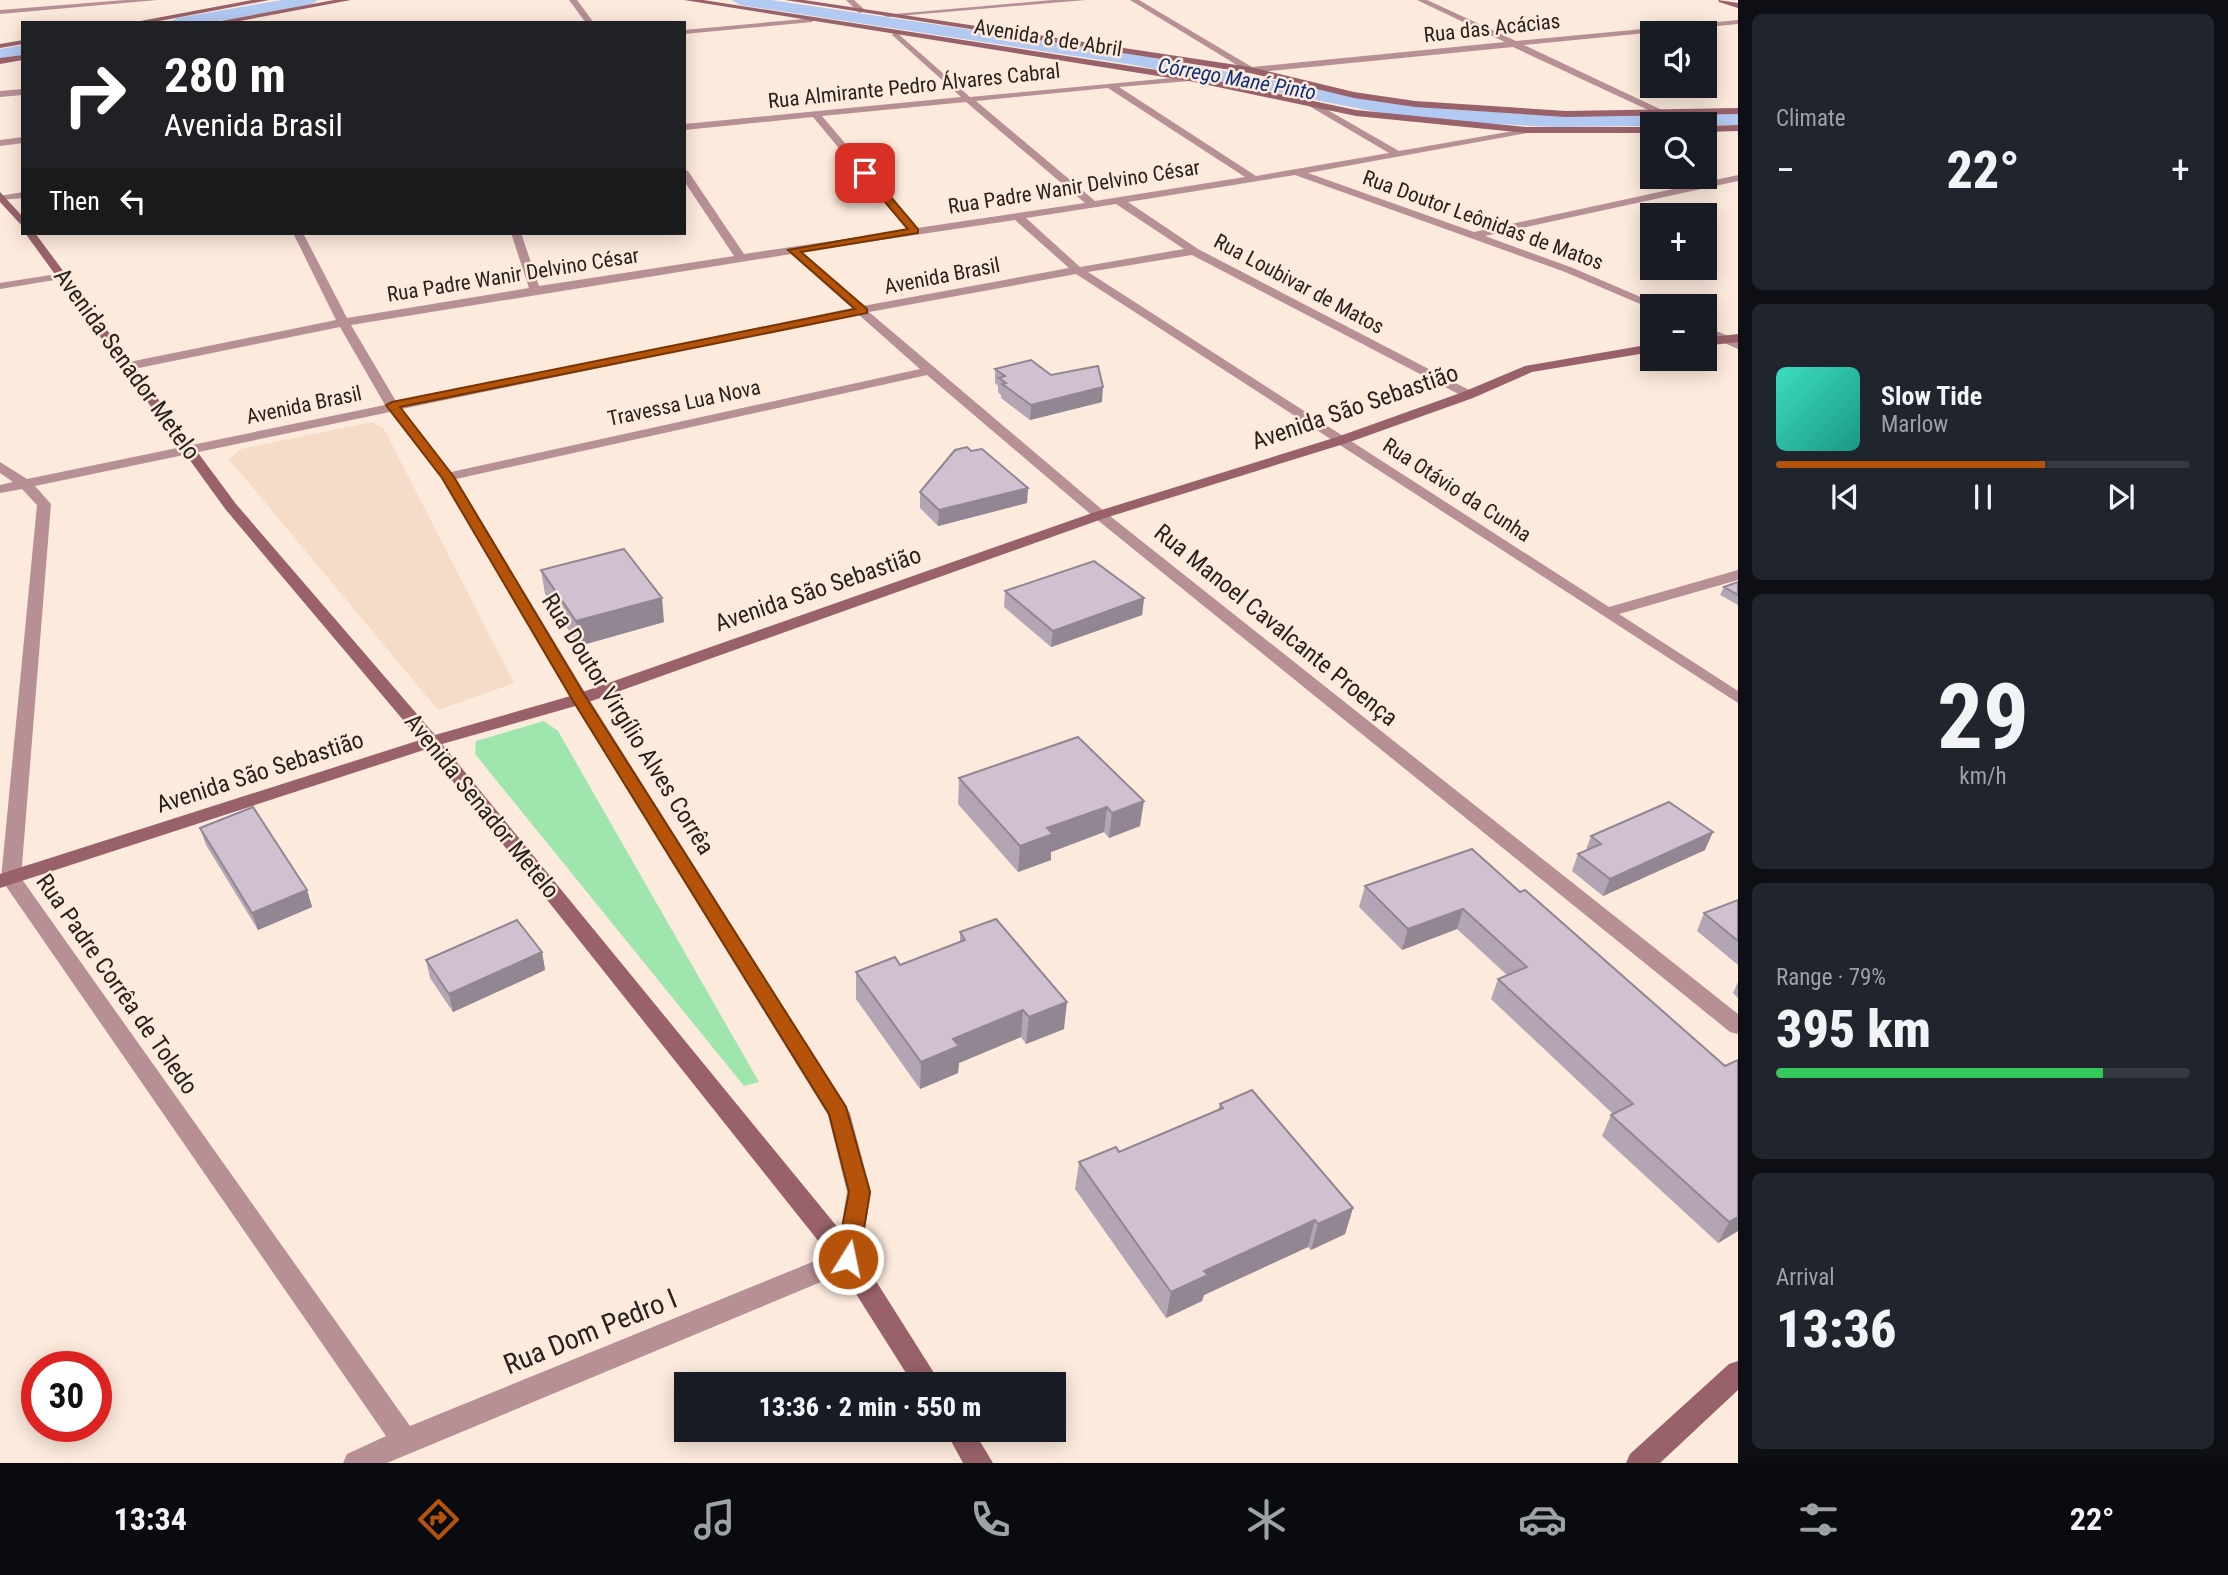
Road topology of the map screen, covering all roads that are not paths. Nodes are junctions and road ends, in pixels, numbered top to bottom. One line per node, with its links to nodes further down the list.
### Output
1 (7, 0): 15 (street)
2 (154, 0): 15 (street)
3 (265, 0): 18 (main road)
4 (347, 0): 19 (main road)
5 (573, 0): 20 (street)
6 (688, 0): 17 (main road, Avenida 8 de Abril)
7 (789, 0): 14 (main road, Avenida 8 de Abril)
8 (850, 0): 14 (street)
9 (1082, 0): 16 (street)
10 (1134, 0): 31 (street)
11 (1421, 0): 25 (street)
12 (1721, 0): 13 (main road)
13 (1738, 6)
14 (862, 11): 16 (main road, Avenida 8 de Abril)
15 (1, 12)
16 (887, 15): 27 (main road, Avenida 8 de Abril)
17 (812, 20): 22 (street); 23 (main road, Avenida 8 de Abril)
18 (145, 21)
19 (226, 21)
20 (589, 21)
21 (1738, 22): 25 (street, Rua das Acácias)
22 (686, 32)
23 (895, 33): 29 (main road, Avenida 8 de Abril); 36 (street)
24 (21, 42): 26 (main road)
25 (1511, 43): 31 (street, Rua das Acácias); 39 (street)
26 (0, 46)
27 (1103, 49): 29 (main road); 31 (main road, Avenida 8 de Abril)
28 (21, 57): 30 (main road)
29 (1089, 59): 32 (main road, Avenida 8 de Abril)
30 (0, 61)
31 (1250, 70): 41 (main road, Avenida 8 de Abril)
32 (1189, 78): 33 (street, Rua Almirante Pedro Álvares Cabral); 37 (main road, Avenida 8 de Abril)
33 (1109, 86): 36 (street, Rua Almirante Pedro Álvares Cabral); 54 (street)
34 (21, 92): 35 (street)
35 (0, 94)
36 (968, 100): 42 (street, Rua Almirante Pedro Álvares Cabral); 58 (street)
37 (1312, 104): 46 (main road, Avenida 8 de Abril); 50 (street)
38 (1738, 111): 40 (main road, Avenida 8 de Abril)
39 (1659, 112)
40 (1700, 112)
41 (1640, 113)
42 (816, 115): 43 (street, Rua Almirante Pedro Álvares Cabral); 61 (street)
43 (686, 127)
44 (1738, 128): 45 (main road)
45 (1717, 129)
46 (1527, 130): 47 (main road, Avenida 8 de Abril); 50 (street, Rua Padre Wanir Delvino César)
47 (1640, 130)
48 (21, 140): 49 (street)
49 (0, 143)
50 (1399, 155): 51 (street, Rua Padre Wanir Delvino César)
51 (1298, 173): 54 (street, Rua Padre Wanir Delvino César); 65 (street, Rua Doutor Leônidas de Matos)
52 (686, 176): 68 (street)
53 (1738, 178): 65 (street)
54 (1254, 179): 57 (street, Rua Padre Wanir Delvino César)
55 (21, 195): 56 (street)
56 (1, 196): 60 (main road)
57 (1117, 200): 58 (street, Rua Padre Wanir Delvino César); 67 (street, Rua Loubivar de Matos)
58 (1091, 203): 59 (street, Rua Padre Wanir Delvino César)
59 (1018, 217): 61 (street, Rua Padre Wanir Delvino César); 69 (street, Rua Otávio da Cunha)
60 (21, 221)
61 (914, 231): 66 (street, Rua Padre Wanir Delvino César)
62 (32, 235): 70 (main road, Avenida Senador Metelo)
63 (299, 235): 75 (street, Rua Doutor Virgílio Alves Corrêa)
64 (517, 235): 72 (street)
65 (1475, 235): 73 (street, Rua Doutor Leônidas de Matos)
66 (793, 250): 68 (street, Rua Padre Wanir Delvino César); 74 (street, Rua Manoel Cavalcante Proença)
67 (1194, 251): 69 (street, Avenida Brasil); 82 (street, Rua Loubivar de Matos)
68 (741, 258): 72 (street, Rua Padre Wanir Delvino César)
69 (1076, 269): 74 (street, Avenida Brasil); 84 (street, Rua Otávio da Cunha)
70 (63, 276): 71 (street); 80 (main road, Avenida Senador Metelo)
71 (0, 286)
72 (535, 290): 75 (street, Rua Padre Wanir Delvino César)
73 (1640, 300)
74 (863, 311): 81 (street, Rua Manoel Cavalcante Proença); 83 (street, Avenida Brasil)
75 (343, 322): 80 (street, Rua Padre Wanir Delvino César); 83 (street, Rua Doutor Virgílio Alves Corrêa)
76 (1717, 334): 77 (street)
77 (1735, 341): 78 (main road)
78 (1717, 342)
79 (1640, 350): 82 (main road, Avenida São Sebastião)
80 (129, 366): 85 (main road, Avenida Senador Metelo)
81 (929, 371): 87 (street, Travessa Lua Nova); 90 (street, Rua Manoel Cavalcante Proença)
82 (1468, 395): 84 (main road, Avenida São Sebastião)
83 (392, 405): 85 (street, Avenida Brasil); 87 (street, Rua Doutor Virgílio Alves Corrêa)
84 (1342, 439): 90 (main road, Avenida São Sebastião); 92 (street, Rua Otávio da Cunha)
85 (189, 449): 88 (street, Avenida Brasil); 95 (main road, Avenida Senador Metelo)
86 (0, 466): 88 (street, Rua Padre Corrêa de Toledo)
87 (448, 477): 94 (street, Rua Doutor Virgílio Alves Corrêa)
88 (25, 484): 89 (street, Avenida Brasil); 96 (street, Rua Padre Corrêa de Toledo)
89 (0, 489)
90 (1100, 515): 94 (main road, Avenida São Sebastião); 97 (street, Rua Manoel Cavalcante Proença)
91 (1738, 575): 92 (street)
92 (1606, 614): 93 (street, Rua Otávio da Cunha)
93 (1738, 698)
94 (580, 699): 95 (main road, Avenida São Sebastião); 98 (street, Rua Doutor Virgílio Alves Corrêa)
95 (431, 742): 96 (main road, Avenida São Sebastião); 98 (main road, Avenida Senador Metelo)
96 (6, 880): 101 (street, Rua Padre Corrêa de Toledo)
97 (1738, 1026)
98 (848, 1259): 99 (main road, Avenida Senador Metelo); 101 (street, Rua Dom Pedro I)
99 (920, 1372)
100 (1738, 1373): 105 (main road)
101 (405, 1441): 103 (street, Rua Dom Pedro I)
102 (966, 1442): 104 (main road)
103 (357, 1463)
104 (979, 1463)
105 (1640, 1463)

